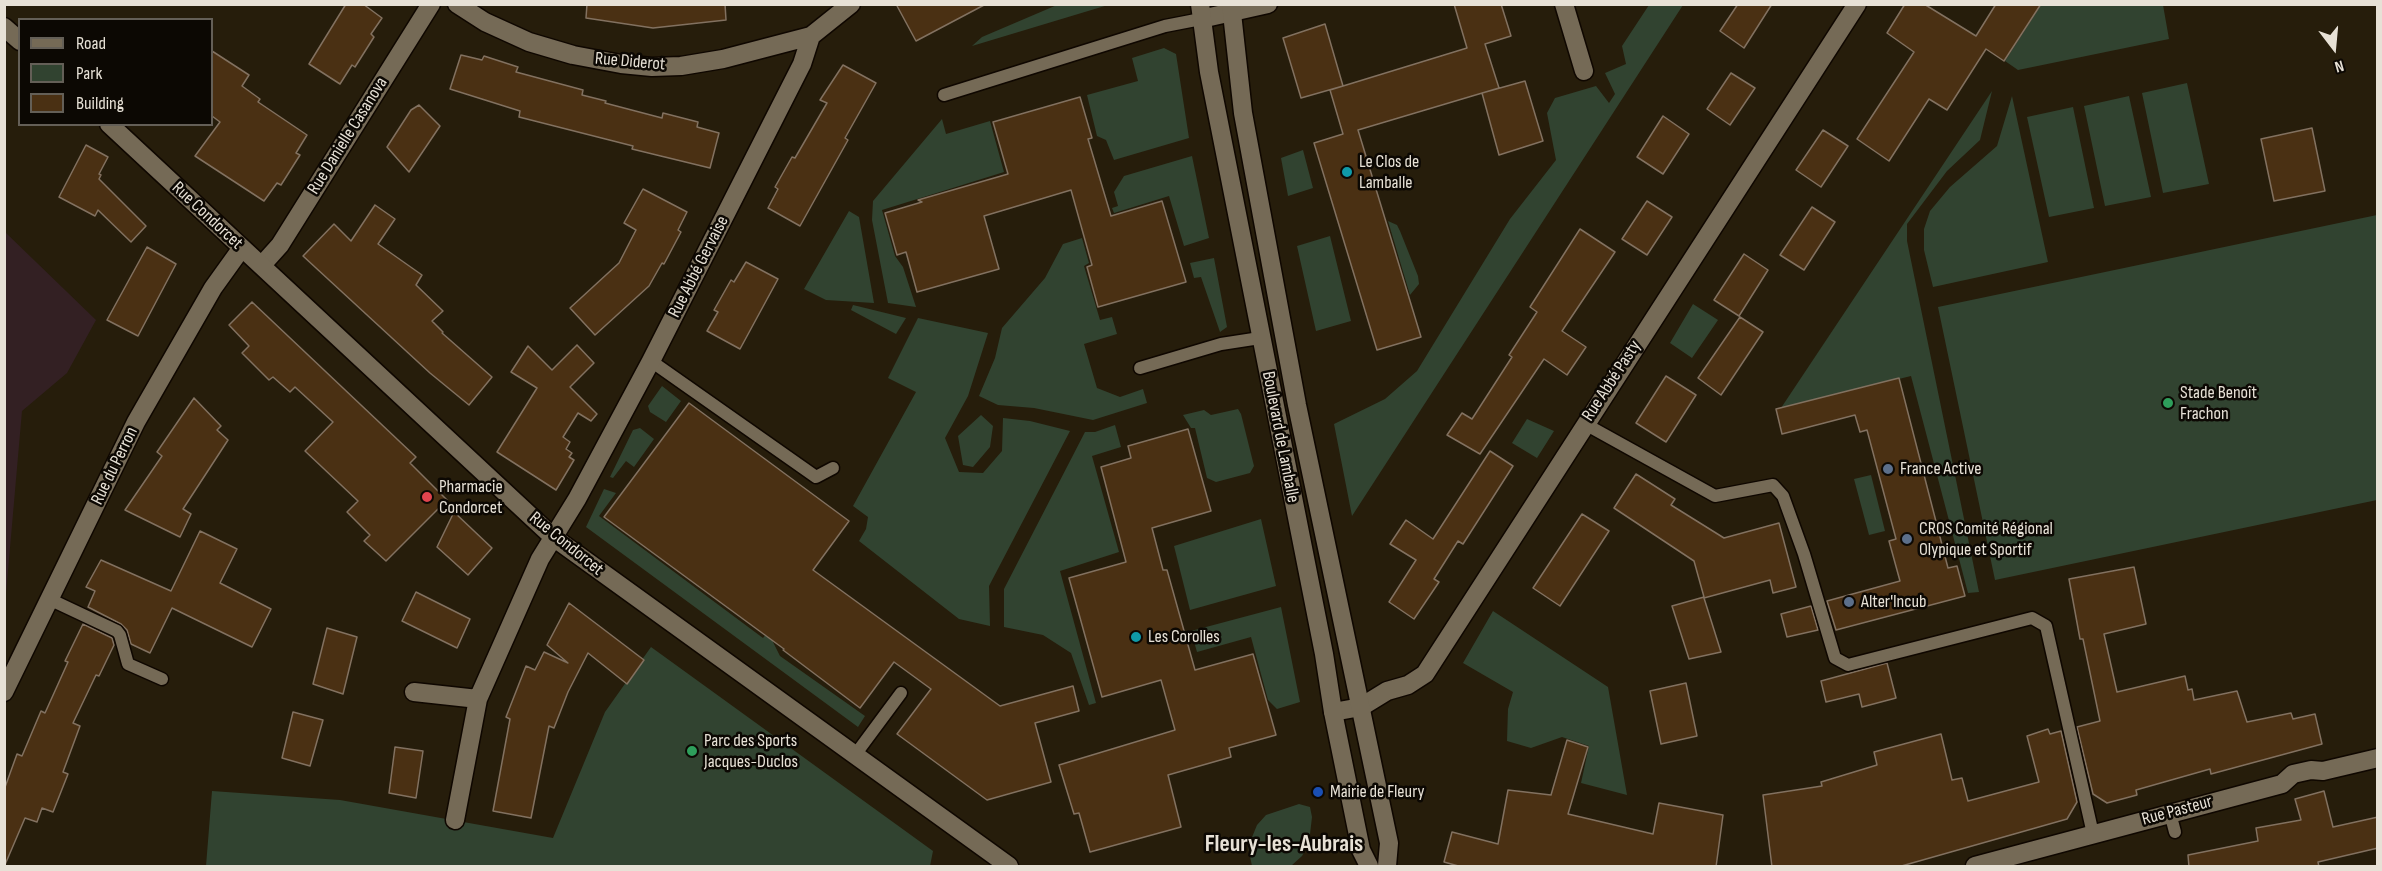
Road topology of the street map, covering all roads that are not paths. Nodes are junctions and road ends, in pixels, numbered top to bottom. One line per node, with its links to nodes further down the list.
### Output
1 (431, 4): 16 (street, Rue Danielle Casanova)
2 (457, 4): 10 (street, Rue Diderot)
3 (851, 4): 10 (street)
4 (1268, 4): 7 (street)
5 (1564, 4): 12 (street)
6 (1857, 4): 20 (street, Rue Abbé Pasty)
7 (1231, 9): 8 (street); 29 (street, Boulevard de Lamballe)
8 (1201, 12): 13 (lane); 17 (street, Boulevard de Lamballe)
9 (4, 27): 11 (street)
10 (811, 36): 18 (street, Rue Abbé Gervaise)
11 (18, 39)
12 (1584, 71)
13 (944, 95)
14 (112, 126): 15 (street, Rue Condorcet)
15 (241, 249): 16 (street, Rue Condorcet); 23 (street, Rue du Perron)
16 (262, 265): 22 (street, Rue Condorcet)
17 (1260, 338): 19 (lane); 30 (street, Boulevard de Lamballe)
18 (651, 361): 21 (lane); 22 (street, Rue Abbé Gervaise)
19 (1140, 368)
20 (1585, 424): 29 (street, Rue Abbé Pasty); 36 (lane)
21 (833, 468)
22 (553, 537): 28 (street, Rue Abbé Gervaise); 31 (street, Rue Condorcet)
23 (49, 599): 24 (lane); 25 (street, Rue du Perron)
24 (162, 680)
25 (4, 692)
26 (414, 692): 28 (street)
27 (901, 693): 31 (lane)
28 (478, 699): 34 (street, Rue Abbé Gervaise)
29 (1361, 707): 30 (street, Rue Abbé Pasty); 39 (street, Boulevard de Lamballe)
30 (1333, 712): 38 (street, Boulevard de Lamballe)
31 (855, 755): 37 (street, Rue Condorcet)
32 (2378, 758): 33 (street, Rue Pasteur)
33 (2170, 813): 35 (lane); 36 (street, Rue Pasteur)
34 (455, 820)
35 (2175, 832)
36 (2092, 834): 40 (street, Rue Pasteur)
37 (1009, 867)
38 (1369, 867)
39 (1388, 867)
40 (1975, 867)

